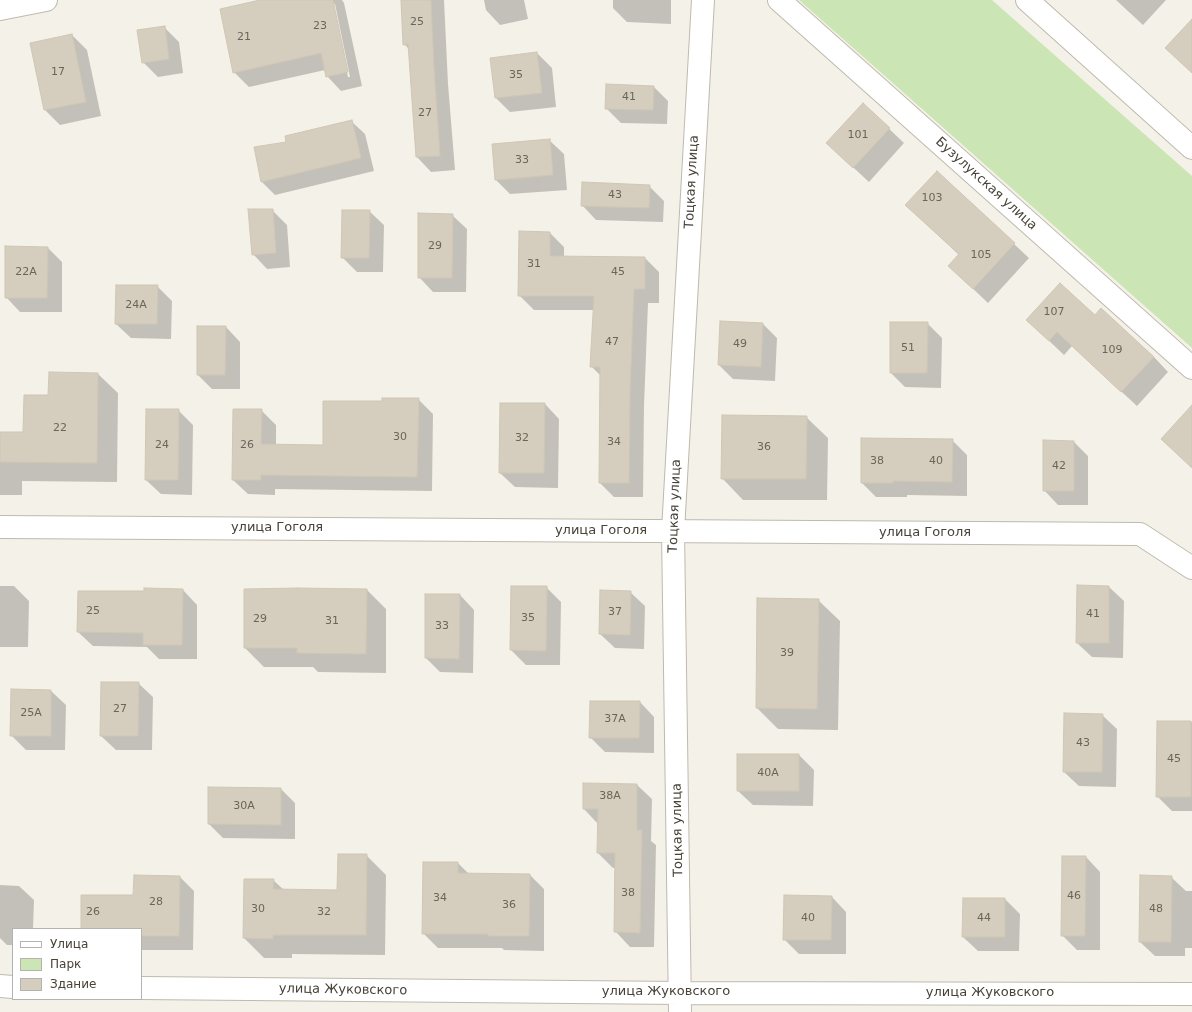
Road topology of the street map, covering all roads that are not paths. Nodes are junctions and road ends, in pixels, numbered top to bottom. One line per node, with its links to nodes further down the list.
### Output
1 (46, 0): 5 (street)
2 (703, 0): 9 (street, Тоцкая улица)
3 (780, 0): 7 (street, Бузулукская улица)
4 (1026, 0): 6 (street)
5 (0, 9)
6 (1192, 148)
7 (1192, 368)
8 (0, 527): 9 (street, улица Гоголя)
9 (673, 531): 10 (street, улица Гоголя); 15 (street, Тоцкая улица)
10 (1192, 568)
11 (0, 986): 12 (street)
12 (12, 986)
13 (142, 988): 15 (street, улица Жуковского)
14 (1192, 994): 15 (street, улица Жуковского)
15 (680, 1002)

